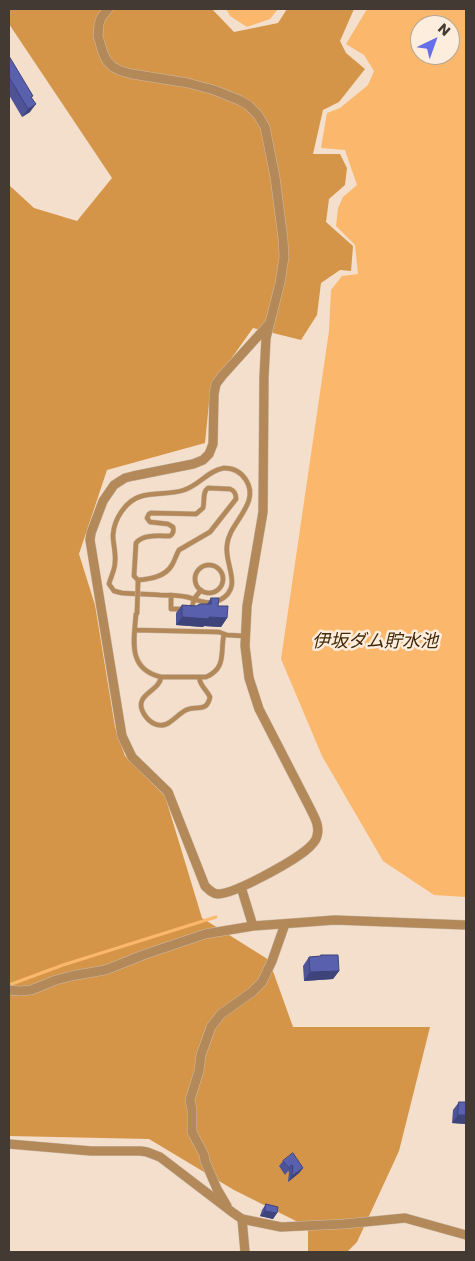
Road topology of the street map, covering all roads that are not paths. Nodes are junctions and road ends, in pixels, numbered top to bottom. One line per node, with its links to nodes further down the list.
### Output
1 (108, 9): 2 (street)
2 (269, 324): 9 (street); 12 (street)
3 (138, 581): 3 (lane); 7 (lane, bridge)
4 (201, 590): 4 (lane); 6 (lane)
5 (171, 595): 6 (lane); 6 (lane); 6 (lane)
6 (194, 599)
7 (135, 630): 8 (lane); 10 (lane)
8 (224, 634): 9 (lane); 11 (lane)
9 (245, 636): 12 (street)
10 (161, 677): 11 (lane); 11 (lane)
11 (199, 677)
12 (241, 887): 15 (street)
13 (285, 924): 14 (street); 15 (street); 18 (street)
14 (466, 925)
15 (253, 926): 16 (street)
16 (9, 990)
17 (9, 1144): 18 (street)
18 (232, 1212): 19 (street)
19 (242, 1219): 20 (street); 21 (street)
20 (466, 1235)
21 (245, 1252)

